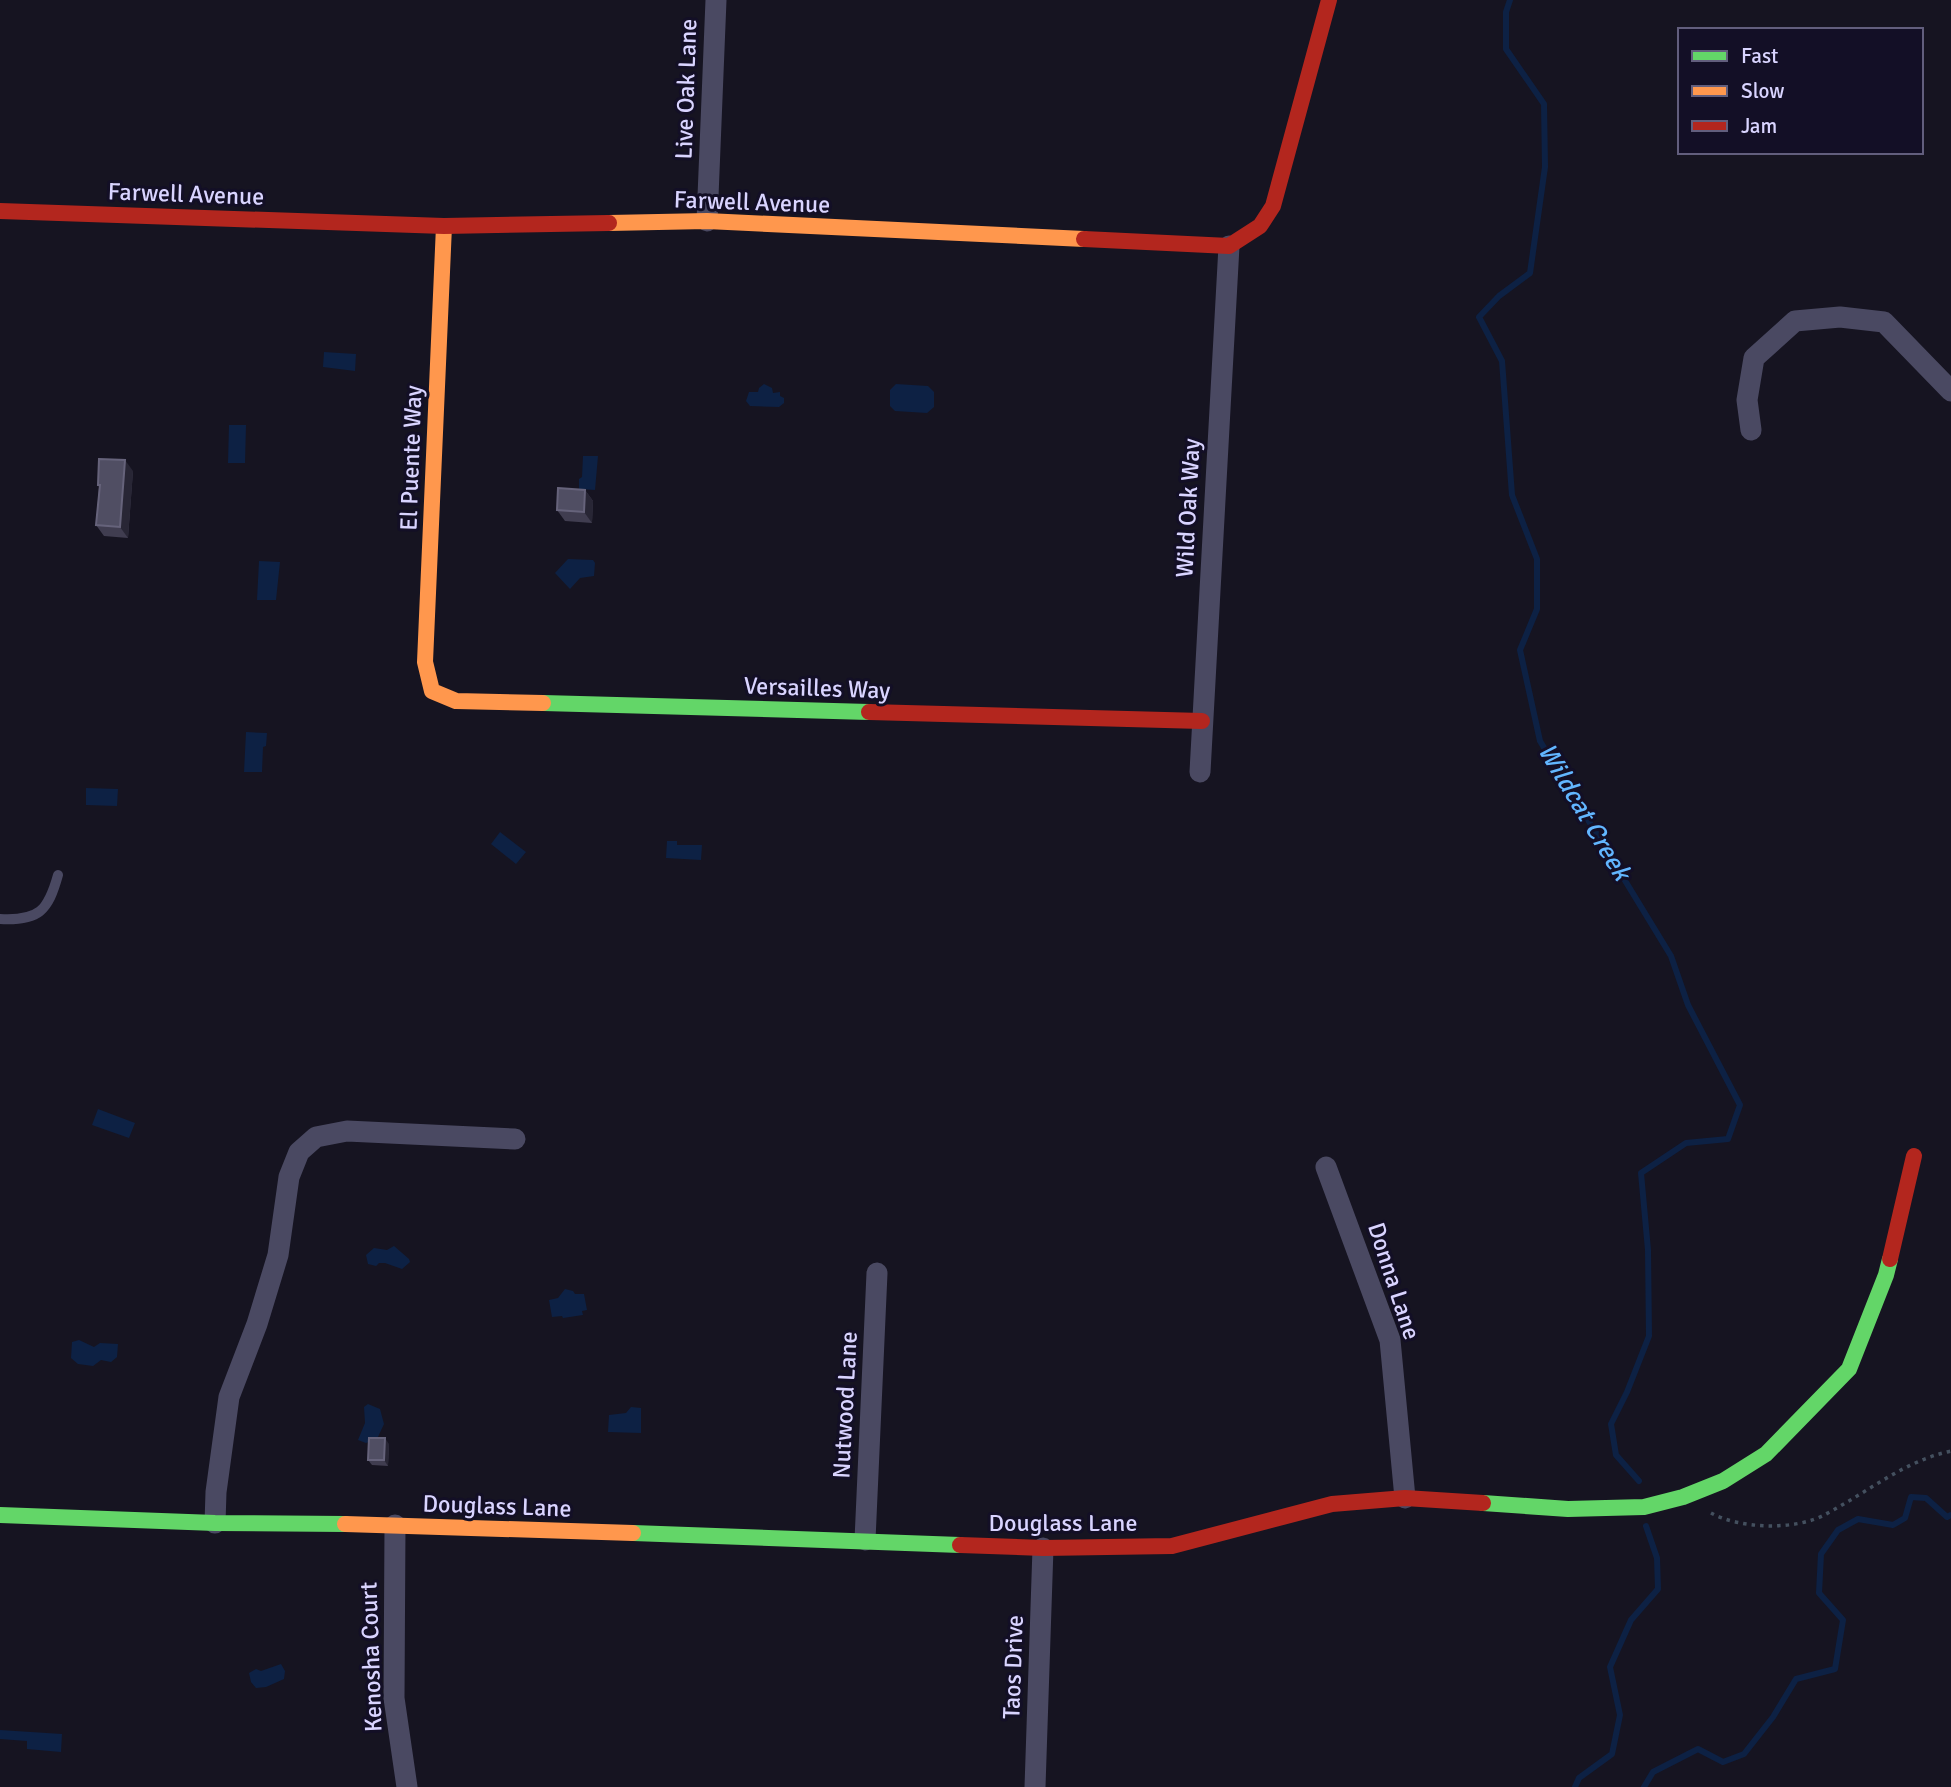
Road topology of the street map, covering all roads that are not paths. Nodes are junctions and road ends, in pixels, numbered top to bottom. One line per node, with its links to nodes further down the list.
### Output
1 (716, 0): 4 (street, Live Oak Lane)
2 (1329, 0): 6 (street)
3 (0, 211): 5 (street, Farwell Avenue)
4 (707, 221): 5 (street, Farwell Avenue); 6 (street, Farwell Avenue)
5 (444, 226): 9 (street, El Puente Way)
6 (1229, 246): 10 (street, Wild Oak Way)
7 (1951, 391): 8 (street)
8 (1751, 430)
9 (432, 691): 10 (street, Versailles Way)
10 (1202, 721): 11 (street, Wild Oak Way)
11 (1200, 772)
12 (58, 875): 13 (lane)
13 (0, 919)
14 (515, 1139): 20 (street)
15 (1914, 1156): 18 (street, Douglass Lane)
16 (1326, 1167): 18 (street, Donna Lane)
17 (877, 1273): 22 (street, Nutwood Lane)
18 (1405, 1498): 23 (street, Douglass Lane)
19 (0, 1515): 20 (street, Douglass Lane)
20 (215, 1523): 21 (street, Douglass Lane)
21 (395, 1525): 22 (street, Douglass Lane); 24 (street, Kenosha Court)
22 (865, 1540): 23 (street, Douglass Lane)
23 (1043, 1548): 25 (street, Taos Drive)
24 (407, 1787)
25 (1035, 1787)

